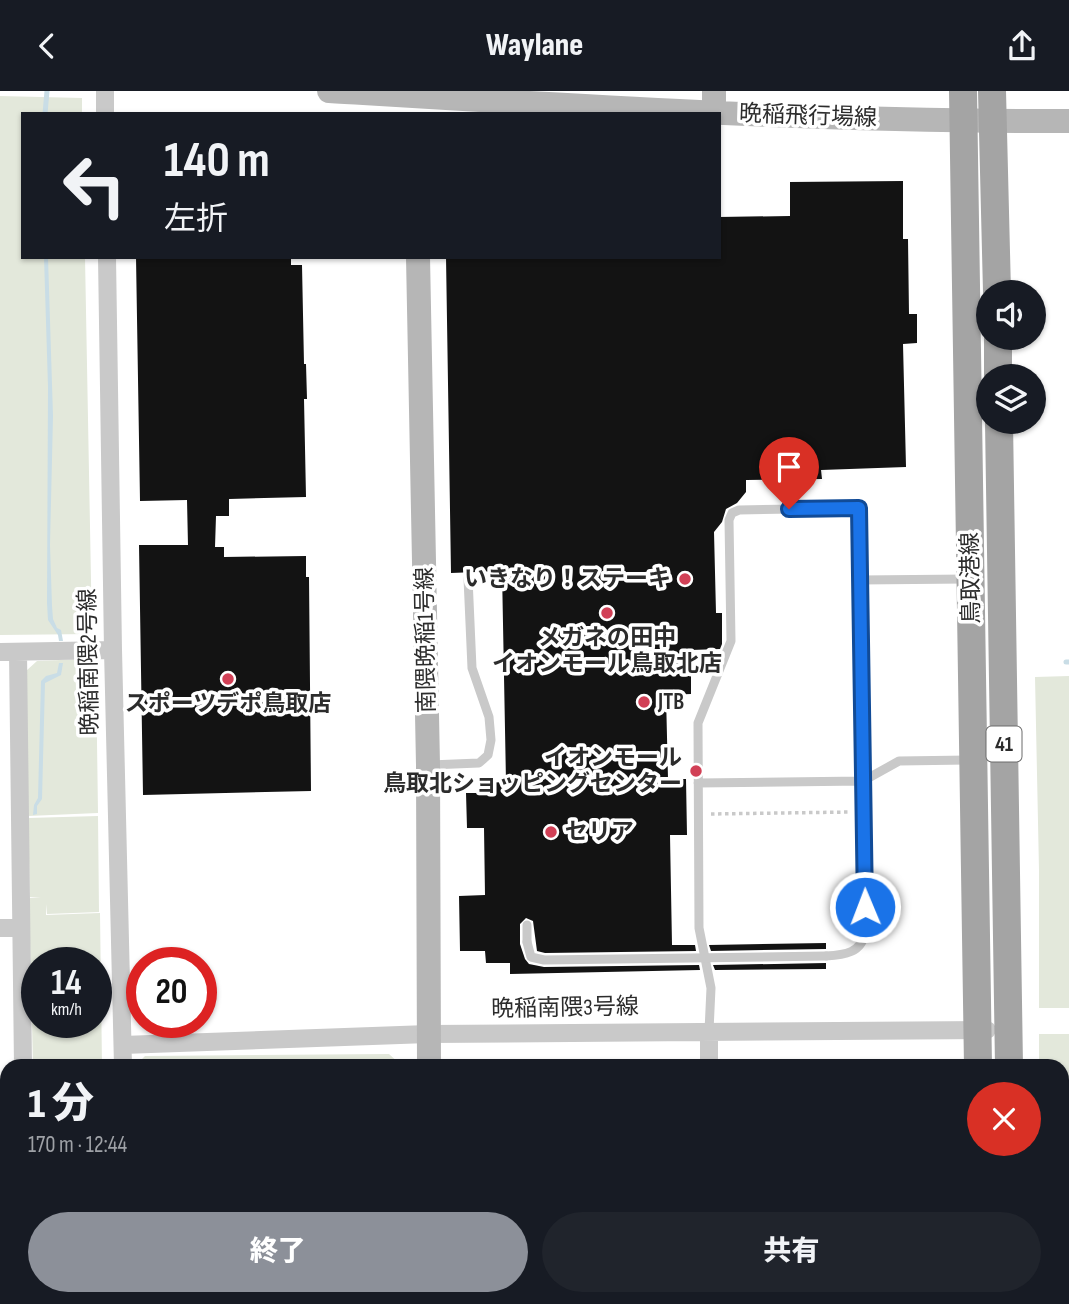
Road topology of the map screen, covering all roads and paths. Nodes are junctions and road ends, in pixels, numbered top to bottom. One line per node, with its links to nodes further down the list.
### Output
1 (105, 91): 7 (street)
2 (329, 91): 6 (street, 晩稲飛行場線)
3 (713, 91): 9 (street)
4 (963, 91): 11 (main road, 鳥取港線 / 41)
5 (992, 91): 12 (main road)
6 (414, 100): 8 (street, 晩稲飛行場線)
7 (105, 112)
8 (691, 112)
9 (714, 112)
10 (721, 113): 11 (street, 晩稲飛行場線)
11 (965, 121): 12 (street, 晩稲飛行場線); 19 (main road, 鳥取港線 / 41)
12 (994, 121): 13 (street, 晩稲飛行場線); 16 (main road)
13 (1069, 121)
14 (107, 259): 21 (street, 晩稲南隈2号線)
15 (418, 259): 24 (street, 南隈晩稲1号線)
16 (997, 280)
17 (999, 434): 33 (main road, 鳥取港線 / 41)
18 (468, 578): 24 (lane)
19 (971, 579): 20 (lane); 23 (main road, 鳥取港線 / 41)
20 (860, 580): 25 (lane); 26 (lane)
21 (113, 650): 22 (street); 36 (street, 晩稲南隈2号線)
22 (9, 652): 31 (street)
23 (974, 760): 25 (lane); 32 (main road, 鳥取港線 / 41)
24 (428, 765): 35 (street, 南隈晩稲1号線)
25 (863, 781): 26 (lane); 27 (lane)
26 (698, 783): 28 (lane)
27 (863, 812): 28 (path); 29 (lane, bridge)
28 (699, 814): 34 (lane)
29 (527, 925)
30 (0, 928): 31 (street)
31 (21, 928): 37 (street)
32 (978, 1030): 33 (street, 晩稲南隈3号線); 34 (street, 晩稲南隈3号線); 41 (main road, 鳥取港線 / 41)
33 (1009, 1030): 42 (main road, 鳥取港線 / 41)
34 (709, 1031): 35 (street, 晩稲南隈3号線); 40 (street)
35 (428, 1034): 36 (street, 晩稲南隈3号線); 39 (street, 南隈晩稲1号線)
36 (123, 1045): 38 (street, 晩稲南隈2号線)
37 (23, 1059)
38 (123, 1059)
39 (429, 1059)
40 (709, 1059)
41 (978, 1059)
42 (1009, 1059)

